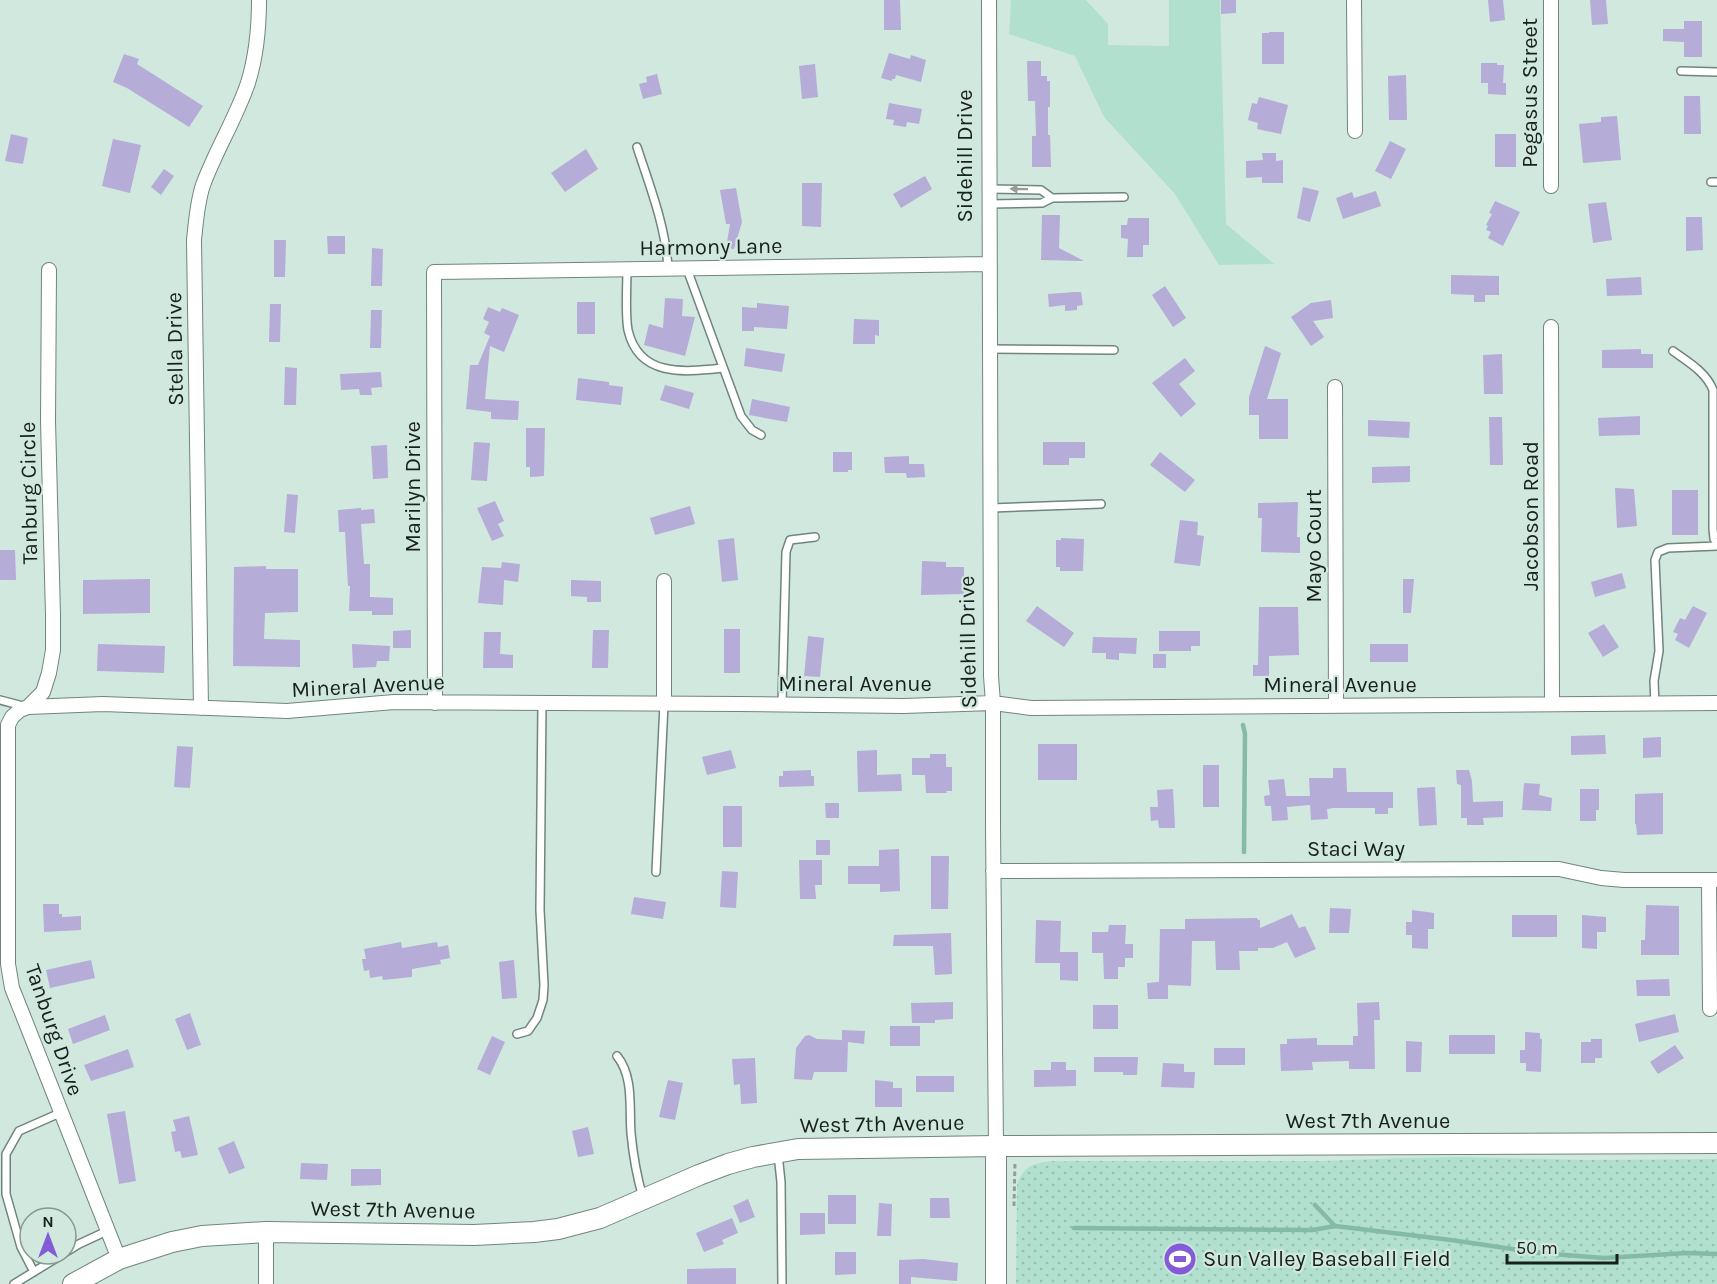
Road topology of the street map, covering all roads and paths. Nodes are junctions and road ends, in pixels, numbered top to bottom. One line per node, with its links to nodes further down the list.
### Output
1 (259, 0): 43 (street, Stella Drive)
2 (988, 0): 10 (street, Sidehill Drive)
3 (1354, 0): 7 (street)
4 (1551, 0): 9 (street, Pegasus Street)
5 (1681, 71): 6 (lane)
6 (1717, 72)
7 (1355, 131)
8 (637, 147): 16 (lane)
9 (1551, 186)
10 (989, 189): 12 (lane, one-way to 10); 13 (street, Sidehill Drive)
11 (1124, 197): 12 (lane)
12 (1052, 198): 13 (lane)
13 (989, 204): 14 (street, Sidehill Drive)
14 (990, 264): 17 (street, Harmony Lane); 21 (street, Sidehill Drive)
15 (627, 269): 16 (street, Harmony Lane); 19 (street, Harmony Lane); 24 (lane)
16 (668, 269): 17 (street, Harmony Lane)
17 (687, 269): 24 (lane)
18 (49, 270): 42 (street, Tanburg Circle)
19 (434, 272): 33 (street, Marilyn Drive)
20 (1551, 327): 39 (street, Jacobson Road)
21 (990, 349): 22 (lane); 28 (street, Sidehill Drive)
22 (1114, 350)
23 (1673, 351): 30 (lane)
24 (723, 368): 26 (lane)
25 (1335, 387): 41 (street, Mayo Court)
26 (761, 435)
27 (1101, 504): 28 (lane)
28 (991, 508): 34 (street, Sidehill Drive)
29 (815, 537): 38 (lane)
30 (1717, 545): 40 (lane)
31 (664, 581): 37 (street)
32 (0, 700): 42 (lane)
33 (435, 702): 36 (street, Mineral Avenue); 43 (street, Mineral Avenue)
34 (993, 703): 38 (street, Mineral Avenue); 41 (street, Mineral Avenue); 44 (street, Sidehill Drive)
35 (1717, 703): 40 (street, Mineral Avenue)
36 (542, 704): 37 (street, Mineral Avenue); 48 (lane)
37 (664, 704): 38 (street, Mineral Avenue); 45 (lane)
38 (782, 704)
39 (1552, 704): 40 (street, Mineral Avenue); 41 (street, Mineral Avenue)
40 (1655, 704)
41 (1336, 706)
42 (28, 707): 43 (street, Mineral Avenue); 50 (street, Tanburg Drive)
43 (201, 708)
44 (993, 871): 46 (street, Staci Way); 52 (street, Sidehill Drive)
45 (656, 872)
46 (1713, 880): 47 (street)
47 (1710, 1009)
48 (517, 1034)
49 (617, 1056): 54 (lane)
50 (60, 1113): 55 (street, Tanburg Drive); 60 (lane)
51 (1717, 1143): 52 (main road, West 7th Avenue)
52 (996, 1146): 53 (main road, West 7th Avenue); 65 (main road, Sidehill Drive)
53 (777, 1152): 54 (main road, West 7th Avenue); 64 (lane)
54 (643, 1200): 56 (main road, West 7th Avenue)
55 (107, 1231): 57 (lane); 58 (street, Tanburg Drive)
56 (266, 1232): 58 (main road, West 7th Avenue); 63 (street)
57 (78, 1245)
58 (119, 1259): 62 (main road, West 7th Avenue)
59 (43, 1266): 60 (lane)
60 (34, 1272): 61 (lane)
61 (14, 1284)
62 (72, 1284)
63 (266, 1284)
64 (782, 1284)
65 (996, 1284)

